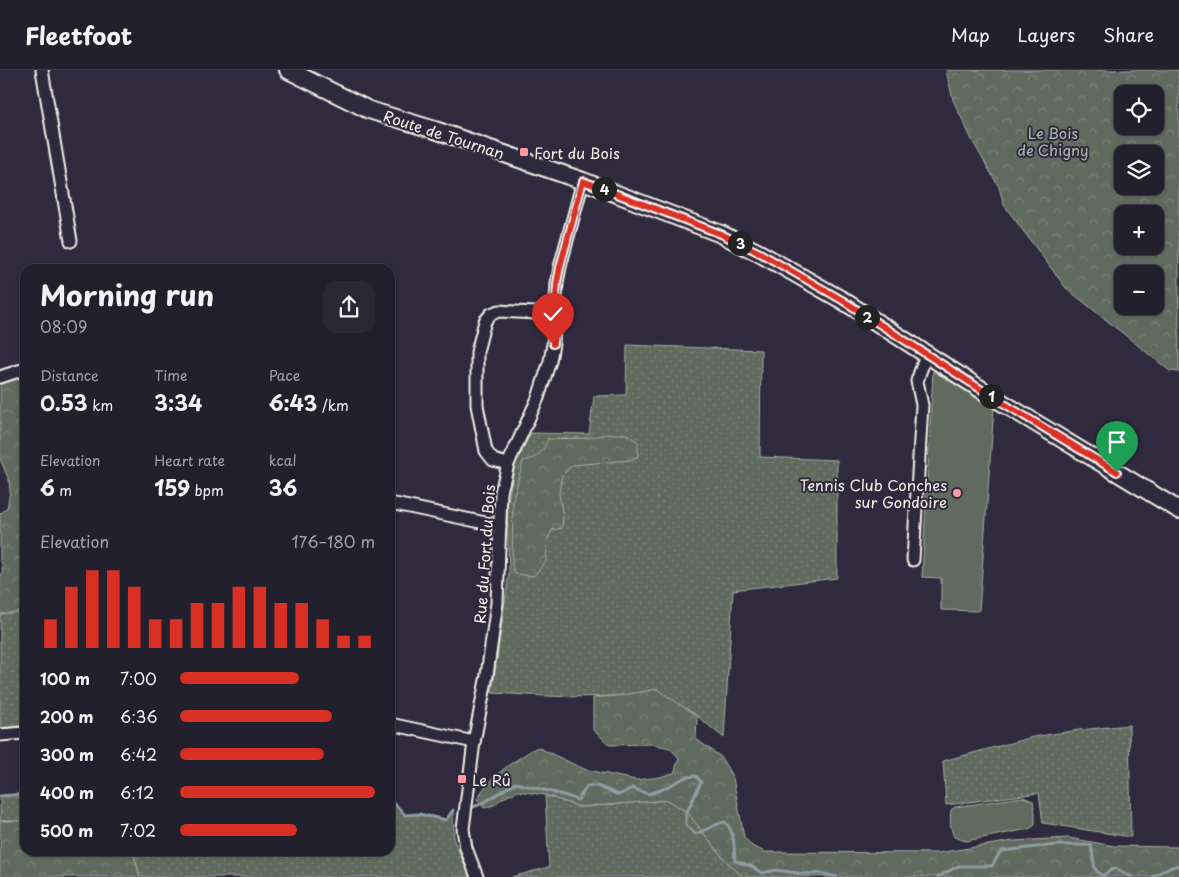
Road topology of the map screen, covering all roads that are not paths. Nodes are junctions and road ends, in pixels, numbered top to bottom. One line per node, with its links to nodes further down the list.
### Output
1 (42, 70): 4 (street)
2 (288, 70): 3 (main road, Route de Tournan)
3 (583, 181): 5 (street, Rue du Fort du Bois); 6 (main road, Route de Tournan)
4 (71, 241)
5 (556, 314): 9 (street, Rue du Fort du Bois); 9 (street)
6 (926, 355): 11 (main road, Route de Tournan); 13 (street)
7 (20, 371): 8 (street)
8 (0, 377)
9 (508, 464): 12 (street, Rue du Fort du Bois)
10 (395, 504): 12 (street)
11 (1179, 510)
12 (500, 526): 17 (street, Rue du Fort du Bois)
13 (913, 560)
14 (395, 725): 17 (street)
15 (20, 733): 16 (street)
16 (0, 735)
17 (474, 742): 18 (street, Rue du Fort du Bois)
18 (478, 877)

